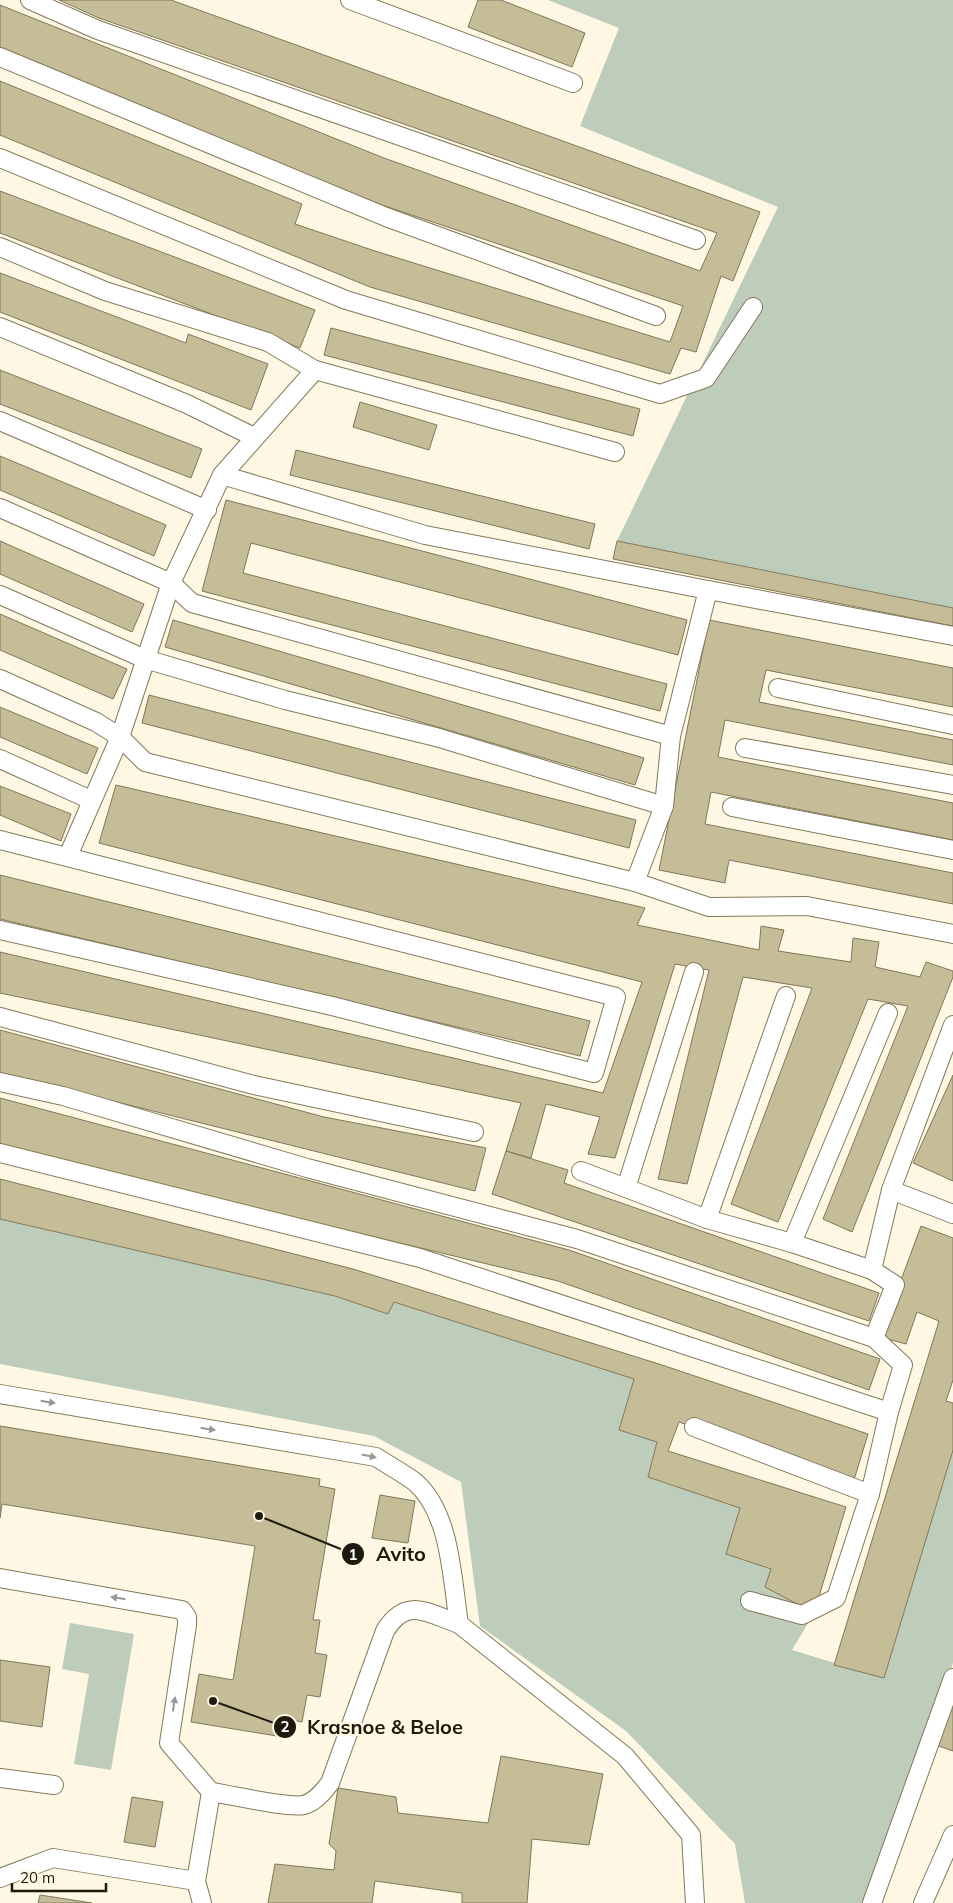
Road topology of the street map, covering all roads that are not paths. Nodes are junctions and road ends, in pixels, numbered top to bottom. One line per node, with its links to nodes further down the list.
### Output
1 (30, 0): 6 (lane)
2 (350, 0): 4 (lane)
3 (0, 57): 9 (lane)
4 (573, 83)
5 (0, 158): 8 (lane)
6 (696, 240)
7 (0, 247): 11 (lane)
8 (753, 307)
9 (656, 316)
10 (0, 327): 13 (lane)
11 (315, 370): 13 (lane); 14 (lane)
12 (0, 421): 17 (lane)
13 (254, 437): 15 (lane)
14 (615, 452)
15 (222, 476): 17 (lane); 19 (lane)
16 (0, 508): 18 (lane)
17 (207, 510): 18 (lane)
18 (171, 582): 22 (lane); 26 (lane)
19 (708, 590): 21 (lane); 26 (lane)
20 (0, 595): 22 (lane)
21 (953, 636)
22 (145, 659): 27 (lane); 32 (lane)
23 (0, 679): 27 (lane)
24 (778, 688): 25 (lane)
25 (953, 725)
26 (671, 736): 32 (lane)
27 (120, 737): 31 (lane); 37 (lane)
28 (745, 748): 30 (lane)
29 (0, 759): 31 (lane)
30 (953, 785)
31 (91, 800): 36 (lane)
32 (664, 806): 37 (lane)
33 (732, 807): 35 (lane)
34 (0, 840): 36 (lane)
35 (953, 850)
36 (68, 856): 38 (lane)
37 (636, 882): 39 (lane)
38 (0, 930)
39 (953, 934)
40 (694, 972): 49 (lane)
41 (786, 996): 52 (lane)
42 (888, 1013): 53 (lane)
43 (0, 1017): 46 (lane)
44 (953, 1025): 50 (lane)
45 (0, 1082): 55 (lane)
46 (474, 1132)
47 (0, 1154): 57 (lane)
48 (581, 1171): 49 (lane)
49 (626, 1188): 52 (lane)
50 (891, 1190): 51 (lane); 54 (lane)
51 (953, 1214)
52 (707, 1219): 53 (lane)
53 (792, 1243): 54 (lane)
54 (872, 1270): 55 (lane)
55 (874, 1338): 57 (lane)
56 (0, 1394): 62 (lane, one-way to 62)
57 (889, 1412): 59 (lane)
58 (694, 1427): 59 (lane)
59 (870, 1494): 61 (lane)
60 (0, 1578): 66 (lane, one-way to 60)
61 (750, 1601)
62 (459, 1624): 66 (lane); 71 (lane)
63 (953, 1678): 72 (lane)
64 (0, 1778): 65 (lane)
65 (54, 1786)
66 (211, 1792): 69 (lane)
67 (953, 1835): 73 (lane)
68 (0, 1878): 69 (lane)
69 (196, 1882): 70 (lane)
70 (202, 1903)
71 (695, 1903)
72 (872, 1903)
73 (923, 1903)

